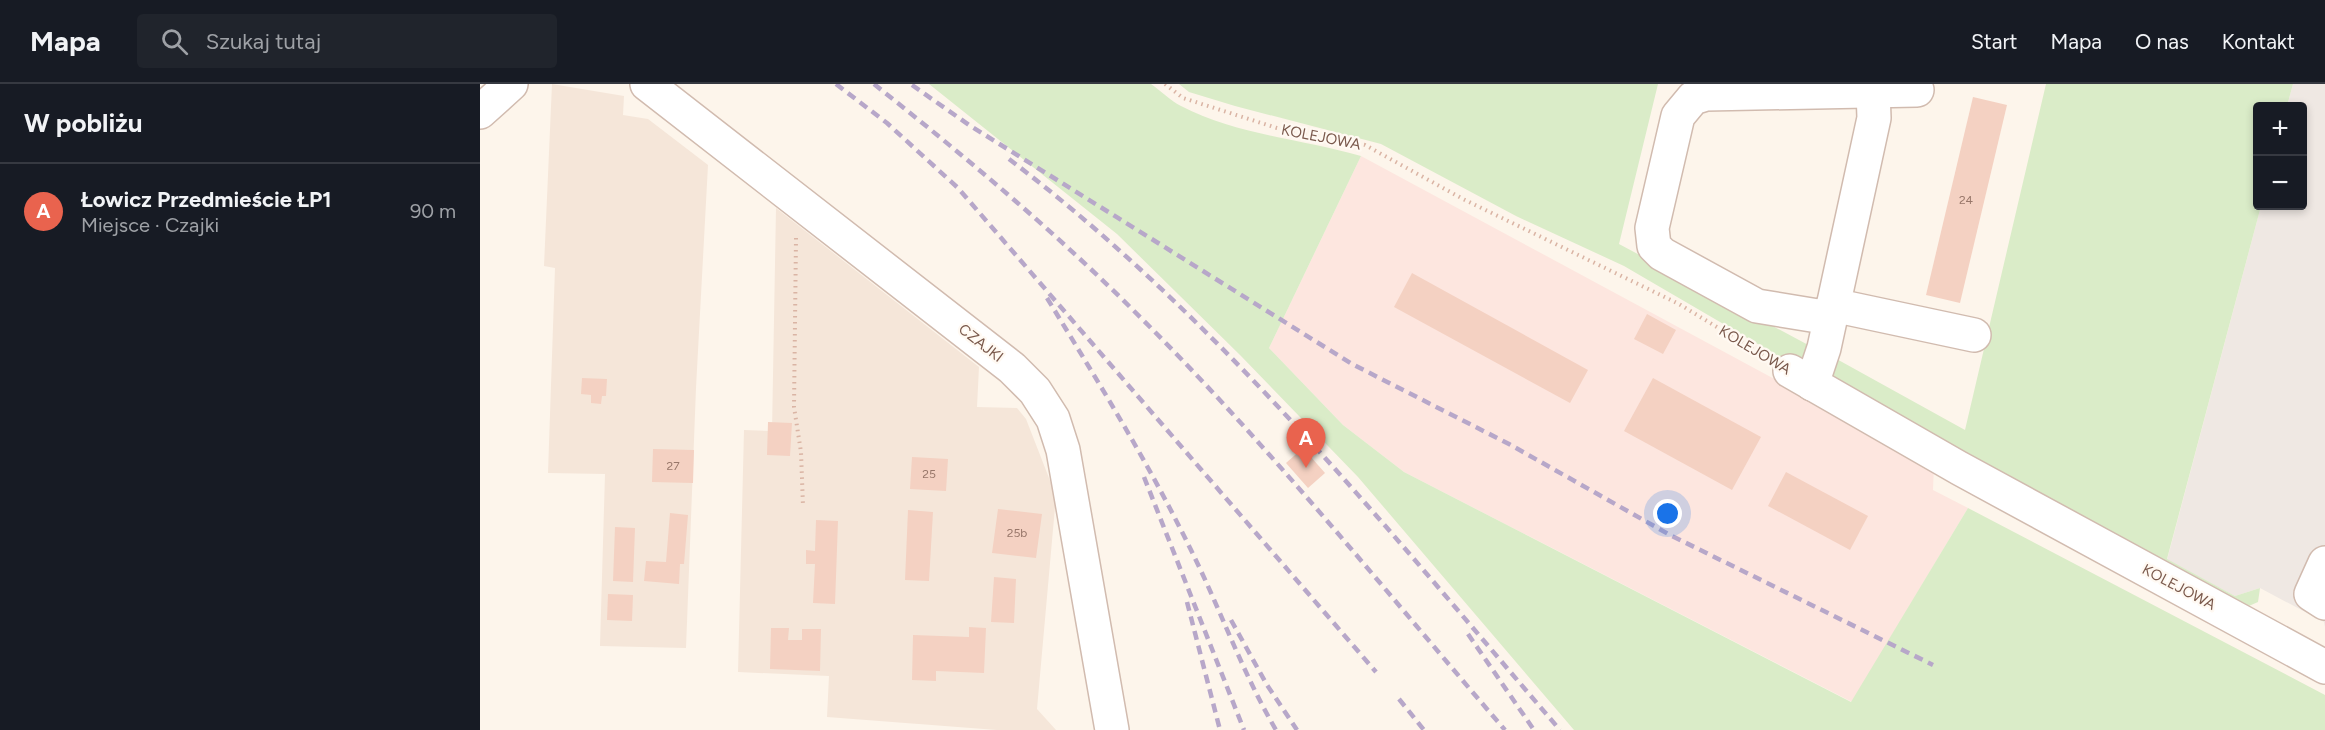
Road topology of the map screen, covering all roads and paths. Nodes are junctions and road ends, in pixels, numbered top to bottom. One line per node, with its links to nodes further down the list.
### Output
1 (511, 84): 6 (street)
2 (647, 84): 7 (street, CZAJKI)
3 (1165, 84): 10 (path, KOLEJOWA)
4 (1917, 90): 5 (street)
5 (1873, 91): 8 (street); 8 (street)
6 (480, 112)
7 (801, 202): 11 (path); 15 (street, CZAJKI)
8 (1832, 311): 9 (street); 10 (street)
9 (1974, 335)
10 (1801, 377): 14 (street, KOLEJOWA)
11 (803, 506)
12 (2325, 563): 13 (street)
13 (2325, 603)
14 (2325, 667)
15 (1112, 730)

